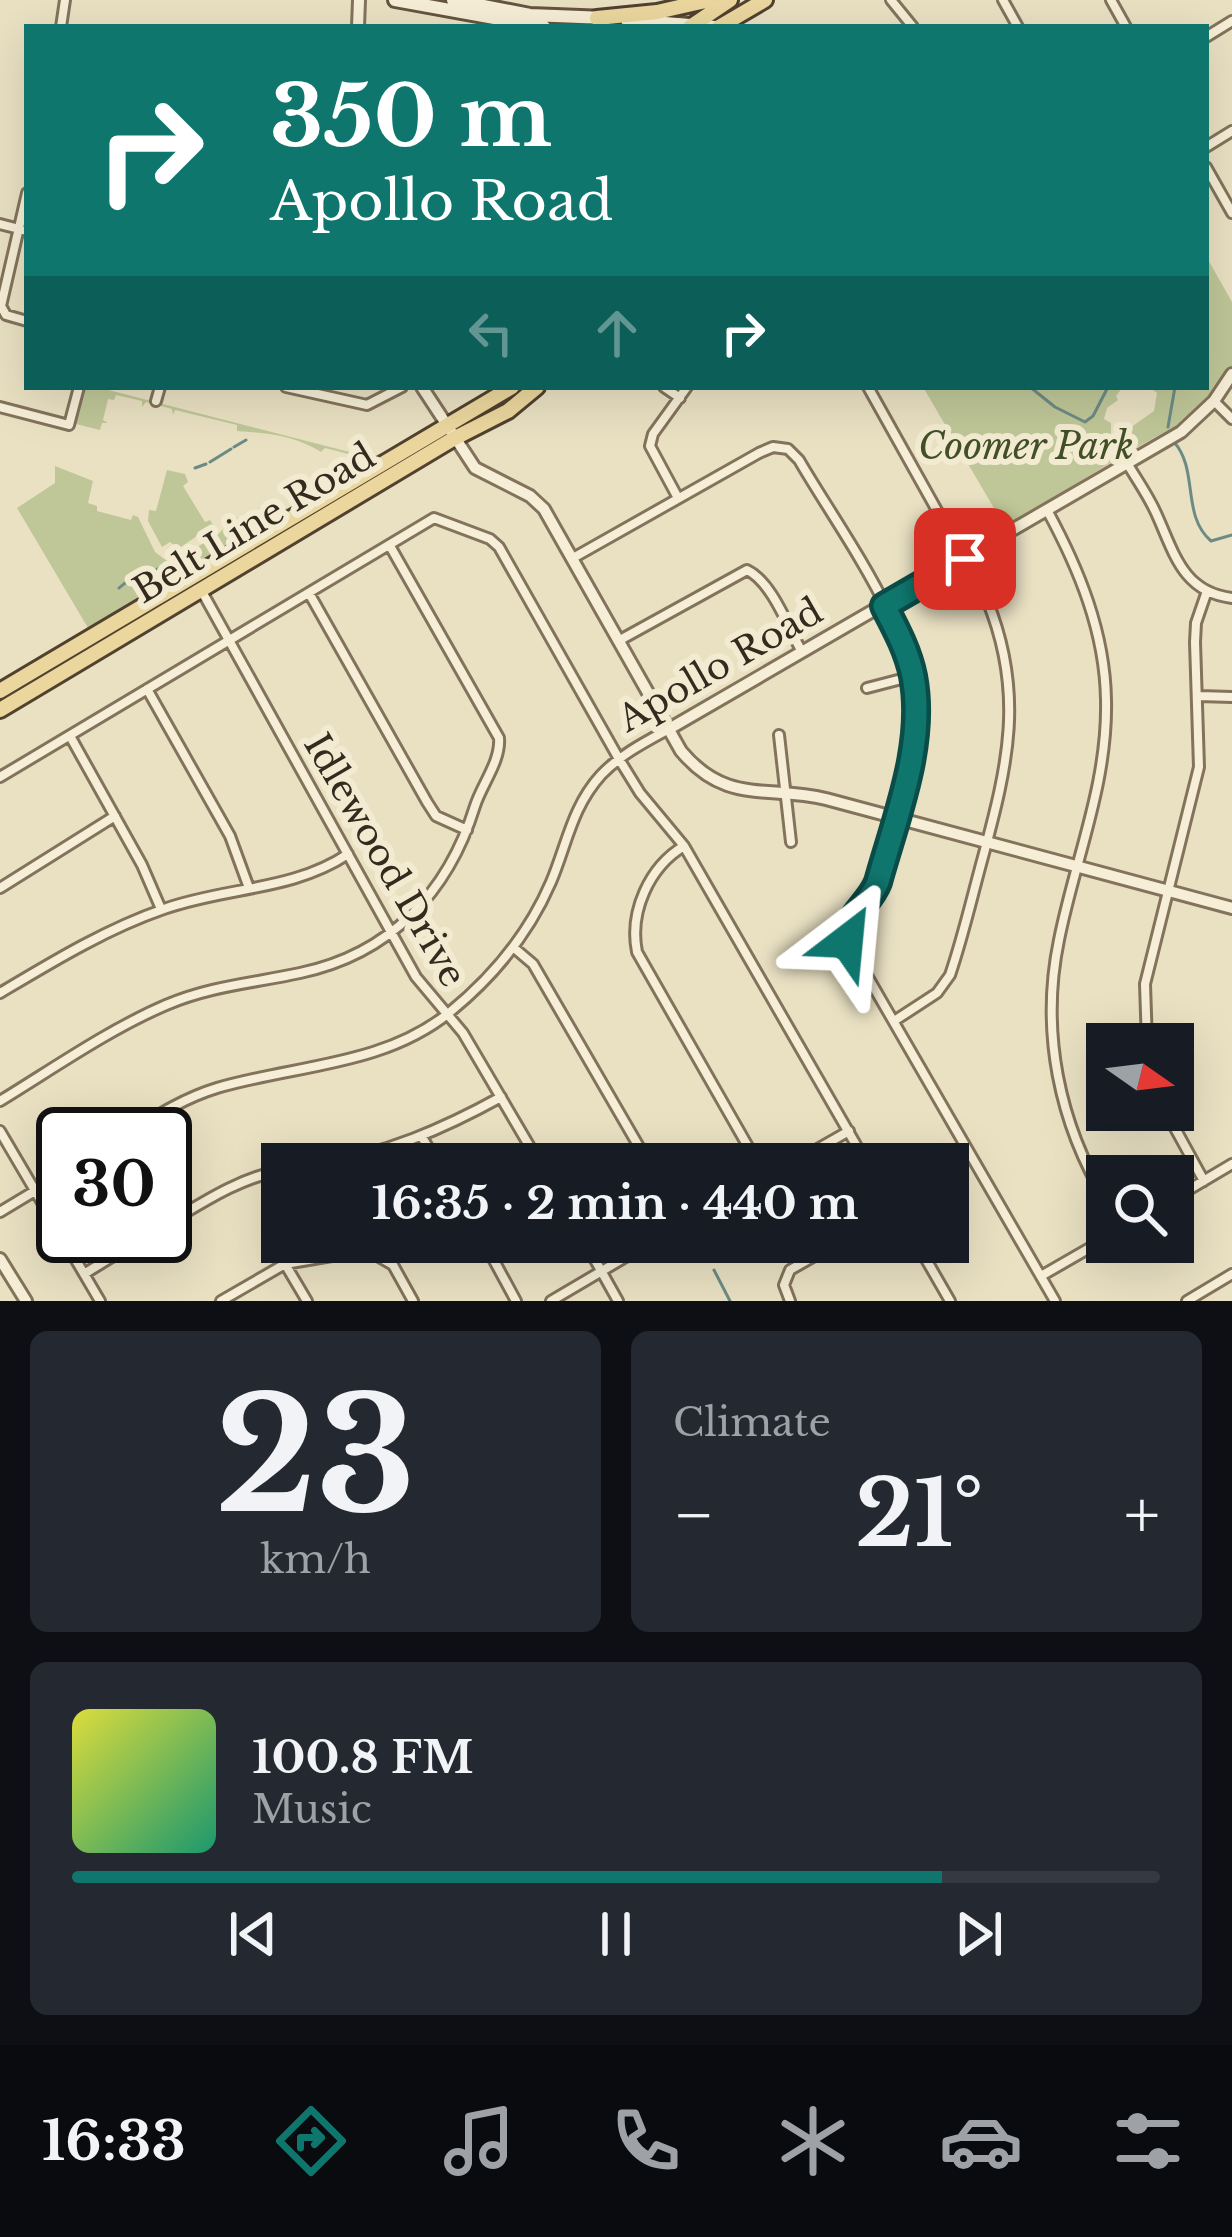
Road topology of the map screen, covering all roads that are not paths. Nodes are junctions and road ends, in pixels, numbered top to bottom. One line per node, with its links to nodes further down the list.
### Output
1 (395, 0): 7 (main road)
2 (453, 0): 7 (main road)
3 (710, 0): 8 (main road)
4 (730, 0): 11 (main road)
5 (764, 0): 12 (main road)
6 (891, 0): 13 (street)
7 (479, 7): 8 (main road); 9 (main road)
8 (597, 18): 10 (main road)
9 (534, 24)
10 (668, 24)
11 (694, 24)
12 (722, 24)
13 (911, 24)
14 (1209, 172): 15 (street)
15 (1232, 213)
16 (0, 224): 17 (street)
17 (23, 230): 18 (street)
18 (24, 320)
19 (1232, 374): 32 (street, Apollo Road)
20 (78, 390): 33 (street)
21 (159, 390): 31 (street)
22 (300, 390): 23 (street)
23 (396, 390)
24 (424, 390): 35 (street)
25 (508, 390): 35 (main road, Belt Line Road)
26 (533, 390): 35 (main road, Belt Line Road)
27 (668, 390): 30 (street)
28 (685, 390): 30 (street)
29 (870, 390): 41 (street)
30 (680, 398): 37 (street)
31 (156, 401)
32 (1214, 401): 34 (street); 36 (street, Apollo Road)
33 (0, 407)
34 (1232, 419)
35 (450, 434): 40 (street); 42 (main road, Belt Line Road)
36 (1127, 464): 38 (street, Apollo Road); 43 (street)
37 (678, 498): 40 (street); 46 (street)
38 (1047, 510): 41 (street, Apollo Road); 70 (street)
39 (390, 546): 44 (street); 60 (street); 65 (street)
40 (573, 558): 47 (street)
41 (965, 559): 46 (street, Apollo Road); 67 (street)
42 (197, 583): 48 (street, Idlewood Drive); 53 (main road, Belt Line Road); 56 (main road, Belt Line Road)
43 (1208, 592): 45 (street); 54 (street)
44 (309, 593): 48 (street); 65 (street)
45 (1232, 598)
46 (884, 606): 49 (street, Apollo Road); 50 (street)
47 (620, 640): 49 (street); 57 (street)
48 (228, 642): 52 (street); 69 (street, Idlewood Drive)
49 (802, 652): 57 (street, Apollo Road)
50 (913, 676): 51 (street); 64 (street)
51 (867, 688)
52 (147, 689): 59 (street); 72 (street)
53 (0, 691)
54 (1199, 696): 55 (street); 73 (street)
55 (1232, 697)
56 (0, 710)
57 (669, 729): 60 (street, Apollo Road); 62 (street)
58 (779, 735): 62 (street)
59 (70, 736): 61 (street); 63 (street)
60 (619, 759): 68 (street); 77 (street, Apollo Road)
61 (0, 777)
62 (785, 793): 64 (street); 66 (street)
63 (115, 816): 71 (street); 75 (street)
64 (896, 818): 67 (street); 80 (street)
65 (467, 830): 76 (street)
66 (791, 842)
67 (987, 842): 70 (street); 80 (street)
68 (683, 846): 86 (street); 93 (street)
69 (348, 854): 72 (street); 76 (street, Idlewood Drive)
70 (1077, 868): 73 (street); 96 (street)
71 (0, 888)
72 (249, 888): 75 (street)
73 (1169, 891): 74 (street); 81 (street)
74 (1232, 908)
75 (161, 909): 78 (street)
76 (392, 934): 79 (street, Idlewood Drive); 83 (street)
77 (513, 947): 79 (street, Apollo Road); 92 (street)
78 (0, 993)
79 (447, 1015): 82 (street, Idlewood Drive); 84 (street, Apollo Road)
80 (894, 1021): 117 (street)
81 (1146, 1023)
82 (501, 1097): 88 (street); 91 (street, Idlewood Drive)
83 (0, 1101)
84 (171, 1107)
85 (0, 1131): 101 (street)
86 (849, 1131): 94 (street); 95 (street)
87 (1177, 1131): 99 (street)
88 (422, 1137): 89 (street); 90 (street)
89 (406, 1143)
90 (426, 1143)
91 (528, 1143)
92 (637, 1143)
93 (746, 1143)
94 (828, 1143)
95 (856, 1143)
96 (1086, 1158)
97 (1232, 1164): 99 (street)
98 (261, 1175): 102 (street)
99 (1204, 1181): 100 (street)
100 (1194, 1187)
101 (36, 1190): 103 (street)
102 (192, 1209)
103 (0, 1212)
104 (1086, 1250): 117 (street)
105 (0, 1259): 118 (street)
106 (78, 1263): 115 (street)
107 (102, 1263): 115 (street)
108 (495, 1263): 123 (street)
109 (597, 1263): 114 (street)
110 (615, 1263): 114 (street)
111 (802, 1263): 126 (street)
112 (928, 1263): 127 (street)
113 (285, 1264): 120 (street); 121 (street); 122 (street)
114 (601, 1271): 124 (street); 125 (street)
115 (84, 1274): 119 (street)
116 (1232, 1274): 129 (street)
117 (1041, 1276): 128 (street)
118 (26, 1301)
119 (100, 1301)
120 (220, 1301)
121 (307, 1301)
122 (413, 1301)
123 (516, 1301)
124 (551, 1301)
125 (618, 1301)
126 (790, 1301)
127 (950, 1301)
128 (1055, 1301)
129 (1187, 1301)

